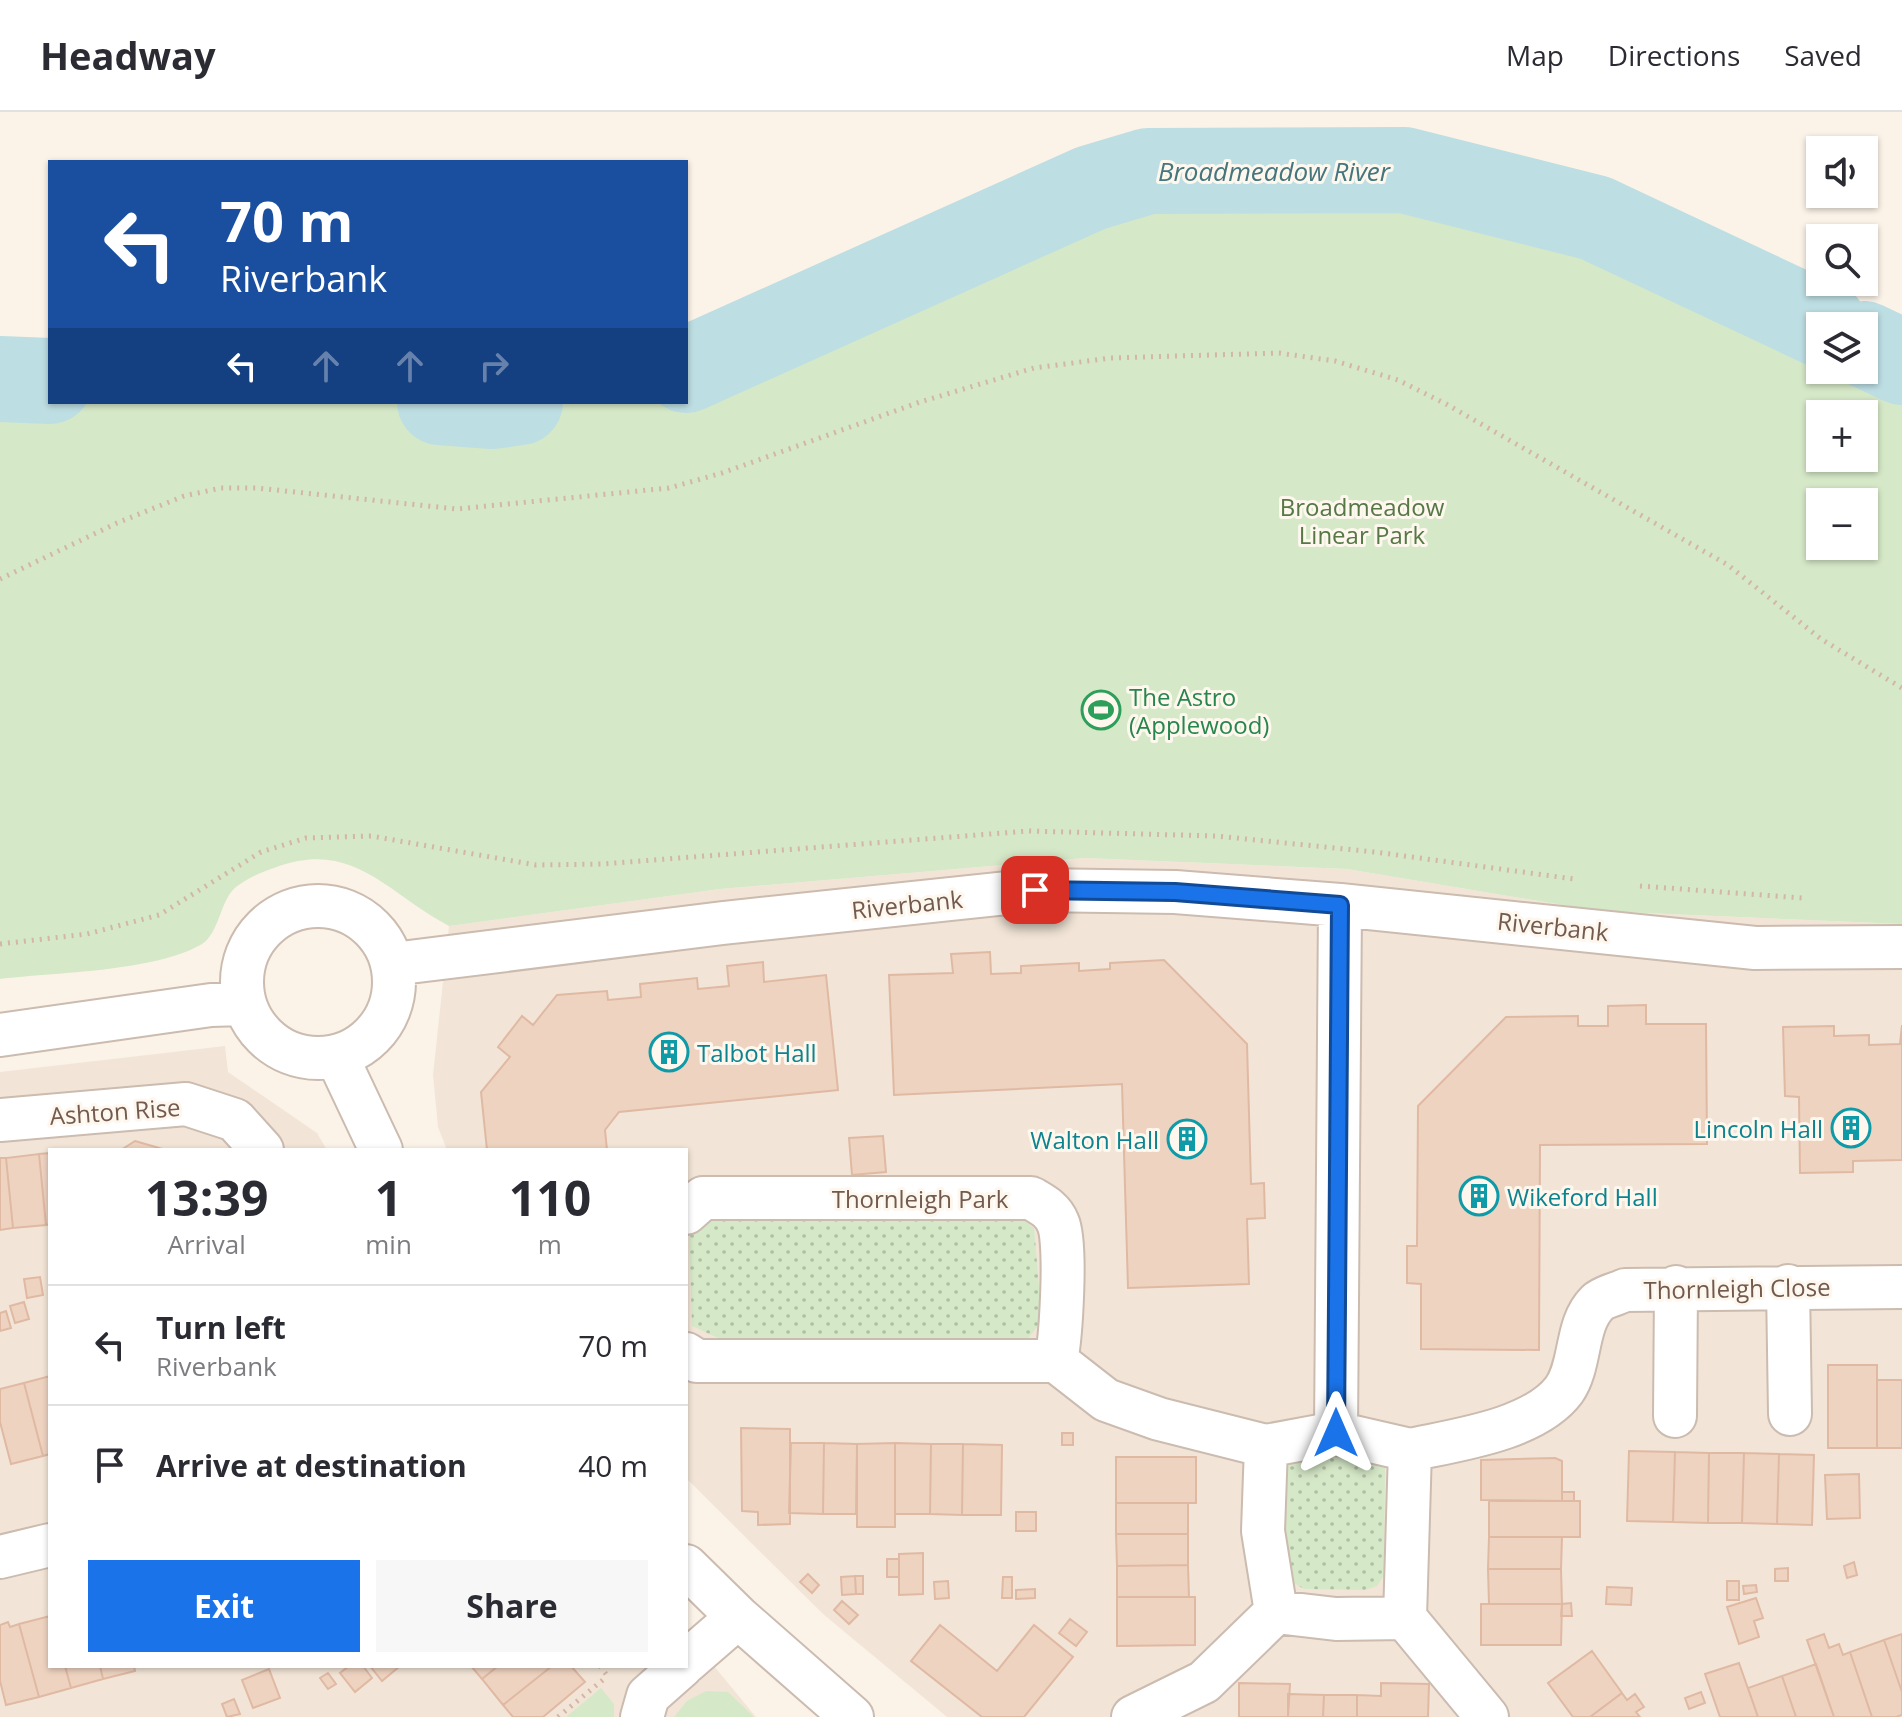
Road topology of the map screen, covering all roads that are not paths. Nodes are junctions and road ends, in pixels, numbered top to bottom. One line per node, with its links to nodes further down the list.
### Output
1 (1340, 905): 2 (street, Riverbank); 3 (street, Riverbank); 18 (street)
2 (1902, 947)
3 (393, 964): 4 (street); 6 (street)
4 (244, 1004): 5 (street); 6 (street)
5 (0, 1035)
6 (337, 1057): 9 (street)
7 (0, 1120): 8 (street, Ashton Rise)
8 (260, 1148)
9 (380, 1148)
10 (688, 1211): 15 (street, Thornleigh Park)
11 (1788, 1286): 12 (street, Thornleigh Close); 13 (street, Thornleigh Close); 16 (street)
12 (1676, 1287): 17 (street); 20 (street, Thornleigh Close)
13 (1902, 1287)
14 (688, 1355): 15 (street)
15 (1056, 1361): 19 (street)
16 (1790, 1414)
17 (1675, 1416)
18 (1336, 1433): 19 (street); 20 (street)
19 (1266, 1446): 24 (street)
20 (1410, 1450): 26 (street)
21 (48, 1545): 22 (street)
22 (0, 1557)
23 (688, 1568): 25 (street)
24 (1276, 1612): 26 (street); 31 (street)
25 (738, 1617): 27 (street); 30 (street)
26 (1405, 1618): 32 (street)
27 (688, 1661)
28 (680, 1668): 29 (street)
29 (642, 1717)
30 (852, 1717)
31 (1133, 1717)
32 (1487, 1717)

